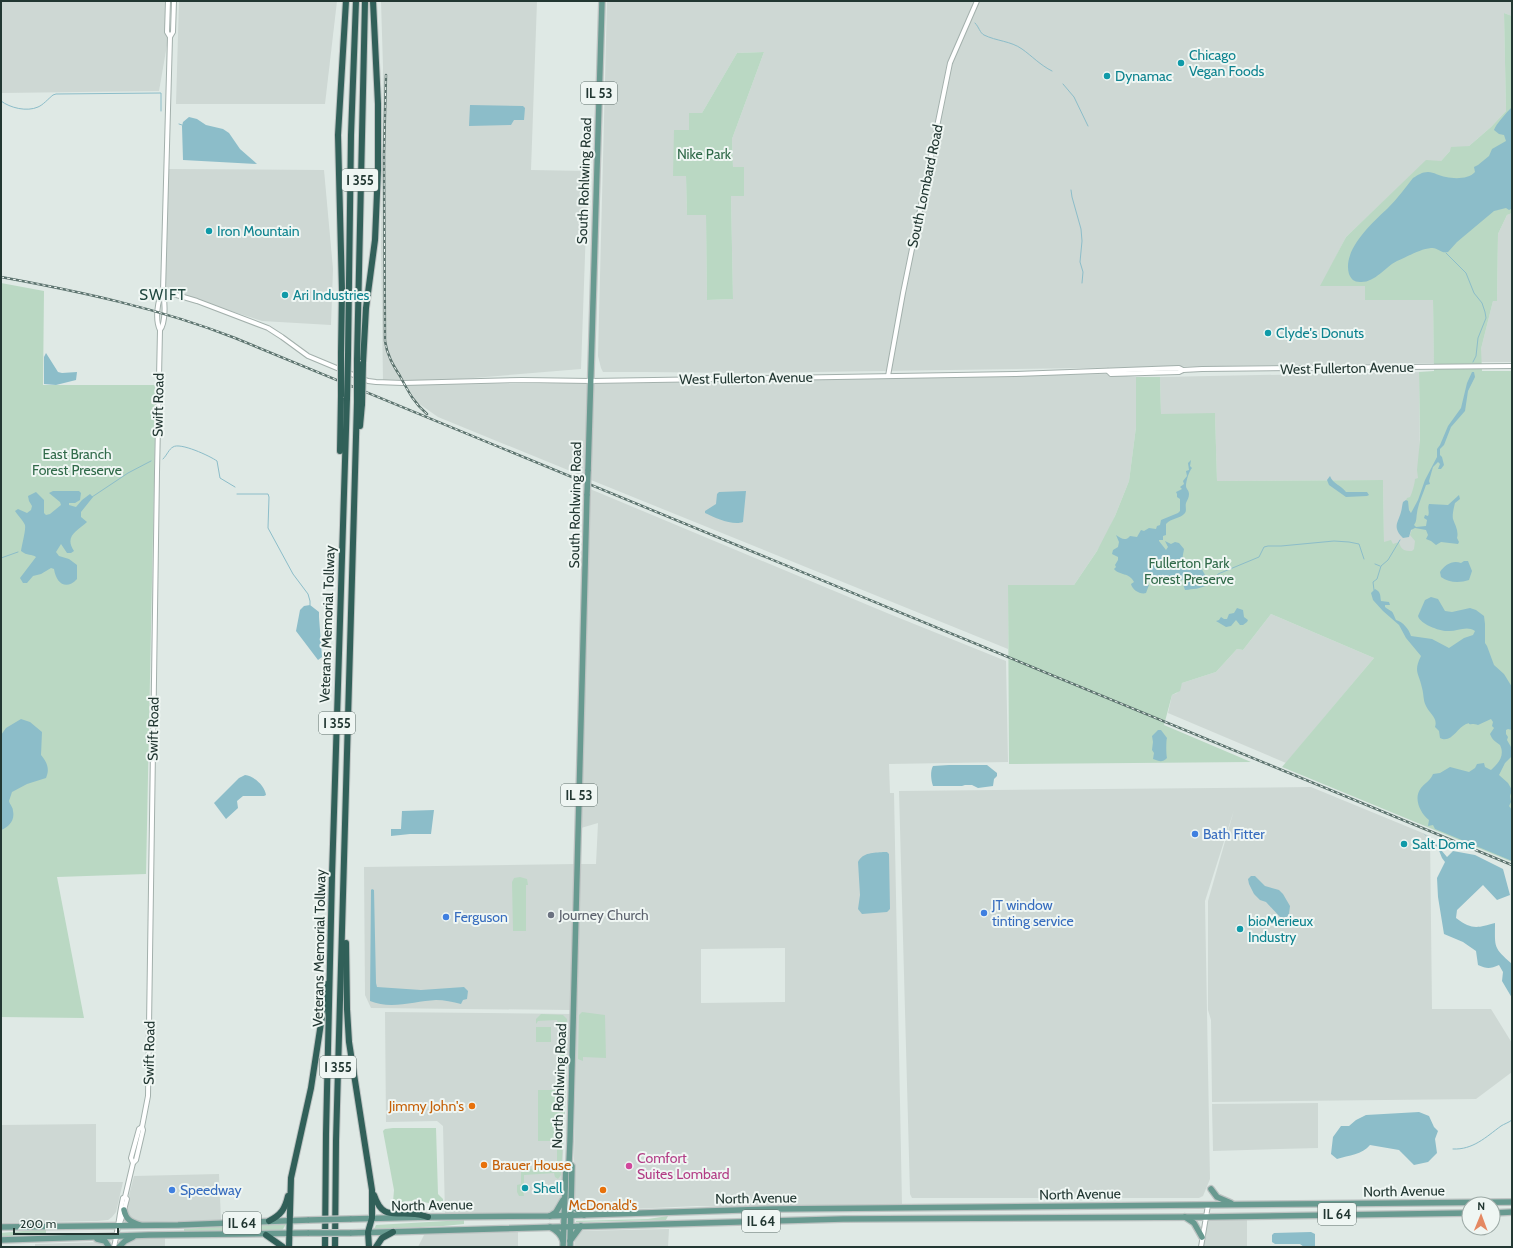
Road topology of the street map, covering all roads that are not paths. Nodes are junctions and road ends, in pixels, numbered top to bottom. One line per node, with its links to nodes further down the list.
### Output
1 (168, 1): 9 (street)
2 (174, 1): 9 (street)
3 (346, 1): 15 (highway, bridge)
4 (356, 1): 15 (highway, Veterans Memorial Tollway / I 355, bridge)
5 (365, 1): 11 (highway, Veterans Memorial Tollway / I 355)
6 (373, 1): 11 (highway)
7 (602, 1): 14 (main road, South Rohlwing Road / IL 53)
8 (977, 1): 13 (street, South Lombard Road)
9 (170, 37): 10 (street, Swift Road)
10 (163, 291): 14 (street, West Fullerton Avenue); 24 (street, Swift Road)
11 (360, 361): 16 (highway, Veterans Memorial Tollway / I 355, bridge)
12 (1512, 366): 13 (street, West Fullerton Avenue)
13 (888, 376): 14 (street, West Fullerton Avenue)
14 (591, 381): 18 (main road, South Rohlwing Road / IL 53, bridge)
15 (344, 397): 17 (highway, Veterans Memorial Tollway / I 355)
16 (343, 887): 22 (highway); 68 (highway, Veterans Memorial Tollway / I 355)
17 (331, 950): 20 (highway); 67 (highway, Veterans Memorial Tollway / I 355)
18 (574, 1010): 19 (main road, North Rohlwing Road / IL 53)
19 (570, 1163): 23 (main road, North Rohlwing Road / IL 53); 25 (main road, North Rohlwing Road / IL 53)
20 (290, 1189): 41 (highway); 42 (highway)
21 (1212, 1189): 28 (main road)
22 (372, 1190): 37 (highway); 40 (highway)
23 (565, 1194): 35 (main road); 36 (main road, North Rohlwing Road / IL 53)
24 (125, 1197): 29 (street, Swift Road); 50 (street, Swift Road)
25 (571, 1200): 34 (main road); 36 (main road, North Rohlwing Road / IL 53)
26 (1512, 1202): 28 (main road, North Avenue / IL 64)
27 (1208, 1205): 28 (main road, North Avenue / IL 64); 31 (main road, North Avenue / IL 64); 39 (street)
28 (1235, 1205)
29 (124, 1210): 44 (main road); 50 (street, Swift Road)
30 (1512, 1212): 33 (main road)
31 (674, 1213): 34 (main road, North Avenue / IL 64); 43 (main road)
32 (1461, 1213): 39 (main road, North Avenue / IL 64)
33 (1501, 1213)
34 (584, 1215): 36 (main road, North Avenue / IL 64)
35 (548, 1216): 36 (main road, North Avenue / IL 64); 37 (main road, North Avenue / IL 64)
36 (567, 1216): 46 (main road, IL 53); 47 (main road, IL 53)
37 (428, 1217): 40 (main road, North Avenue / IL 64)
38 (1184, 1217): 39 (main road, North Avenue / IL 64); 43 (main road, North Avenue / IL 64); 58 (main road)
39 (1206, 1217): 58 (street)
40 (372, 1218): 41 (main road, North Avenue / IL 64, bridge); 51 (highway)
41 (290, 1220): 42 (main road, North Avenue / IL 64); 53 (highway)
42 (269, 1221): 44 (main road, North Avenue / IL 64)
43 (670, 1224): 48 (main road, North Avenue / IL 64)
44 (152, 1226): 50 (main road, North Avenue / IL 64)
45 (548, 1226): 46 (main road, North Avenue / IL 64); 52 (main road, North Avenue / IL 64); 61 (main road)
46 (564, 1226): 47 (main road, North Avenue / IL 64); 61 (main road, IL 53)
47 (570, 1226): 48 (main road, North Avenue / IL 64); 60 (main road, IL 53)
48 (581, 1226): 60 (main road)
49 (1, 1227): 50 (main road, North Avenue / IL 64)
50 (118, 1227): 55 (street, Swift Road)
51 (368, 1232): 52 (main road, North Avenue / IL 64); 53 (main road, North Avenue / IL 64, bridge); 69 (highway)
52 (393, 1232): 70 (highway)
53 (290, 1234): 54 (main road, North Avenue / IL 64); 66 (highway)
54 (266, 1235): 56 (main road, North Avenue / IL 64); 65 (highway)
55 (116, 1236): 56 (main road, North Avenue / IL 64); 57 (main road, North Avenue / IL 64); 63 (street, Swift Road)
56 (135, 1236): 64 (main road)
57 (93, 1237): 59 (main road, North Avenue / IL 64); 62 (main road)
58 (1202, 1237): 71 (street)
59 (1, 1240)
60 (570, 1244)
61 (563, 1246)
62 (109, 1247)
63 (114, 1247)
64 (119, 1247)
65 (283, 1247)
66 (289, 1247)
67 (325, 1247)
68 (335, 1247)
69 (369, 1247)
70 (376, 1247)
71 (1200, 1247)

